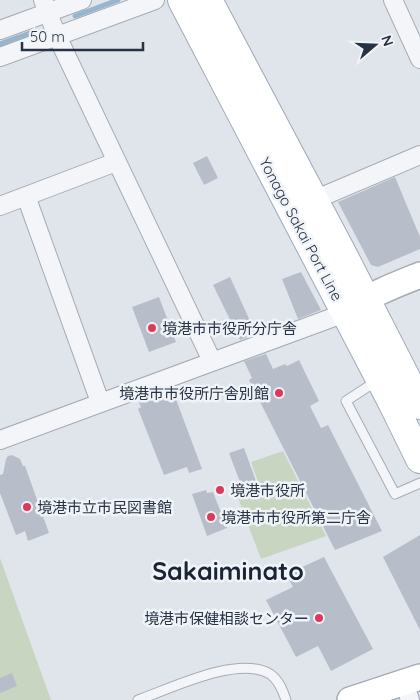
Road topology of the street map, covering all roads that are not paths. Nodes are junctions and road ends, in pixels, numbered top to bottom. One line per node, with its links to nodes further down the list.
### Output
1 (82, 0): 6 (street)
2 (155, 0): 8 (street)
3 (182, 0): 17 (main road, Yonago Sakai Port Line)
4 (208, 0): 14 (main road, Yonago Sakai Port Line)
5 (393, 0): 10 (street)
6 (46, 6): 7 (street); 8 (street)
7 (0, 30)
8 (56, 36): 9 (street); 12 (street)
9 (0, 56)
10 (420, 59)
11 (420, 156): 14 (street)
12 (116, 162): 13 (street); 18 (street)
13 (26, 196): 15 (street); 20 (street)
14 (314, 200): 17 (main road, Yonago Sakai Port Line)
15 (0, 206)
16 (420, 275): 17 (street)
17 (355, 306): 18 (street); 19 (main road, Yonago Sakai Port Line); 21 (main road, Yonago Sakai Port Line)
18 (212, 361): 20 (street)
19 (380, 379): 23 (main road, Yonago Sakai Port Line); 24 (lane)
20 (100, 402): 22 (street)
21 (420, 405)
22 (0, 440)
23 (420, 459)
24 (420, 483)
25 (412, 686): 28 (street)
26 (138, 700): 27 (lane)
27 (286, 700)
28 (350, 700)

